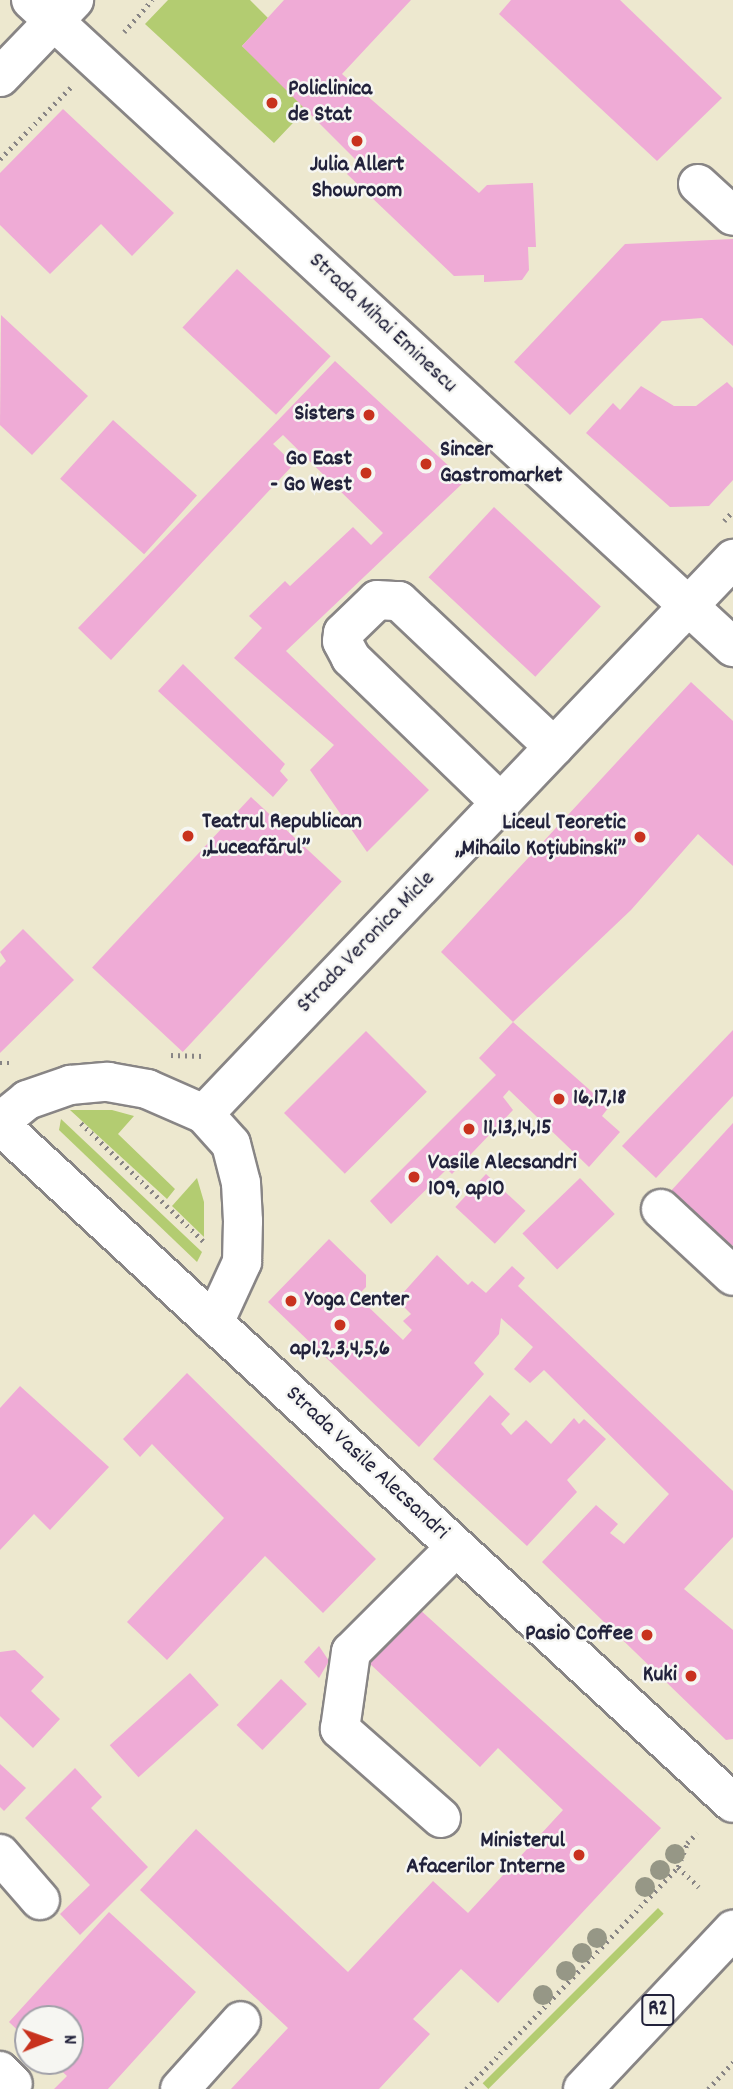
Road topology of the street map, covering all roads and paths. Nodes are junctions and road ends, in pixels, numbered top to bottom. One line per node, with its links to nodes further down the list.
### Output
1 (152, 0): 3 (path)
2 (53, 7): 4 (street); 10 (street, Strada Mihai Eminescu)
3 (122, 31)
4 (0, 77)
5 (72, 85): 6 (path)
6 (0, 159)
7 (698, 184): 8 (street)
8 (733, 216)
9 (733, 559): 10 (street, Strada Veronica Micle)
10 (688, 606): 11 (street, Strada Mihai Eminescu); 12 (street, Strada Veronica Micle)
11 (733, 647)
12 (554, 747): 13 (street, Strada Veronica Micle); 13 (street)
13 (500, 803): 15 (street, Strada Veronica Micle)
14 (49, 1092): 15 (street); 16 (street); 18 (path)
15 (204, 1114): 18 (street)
16 (0, 1124): 20 (street, Strada Vasile Alecsandri)
17 (661, 1209): 19 (street)
18 (237, 1273): 20 (street)
19 (733, 1276)
20 (214, 1323): 21 (street, Strada Vasile Alecsandri)
21 (456, 1547): 22 (street, Strada Vasile Alecsandri); 23 (street)
22 (733, 1803)
23 (442, 1818)
24 (697, 1833): 26 (path)
25 (0, 1854): 28 (street)
26 (678, 1867): 27 (path); 33 (path)
27 (699, 1887)
28 (40, 1900)
29 (733, 1930): 34 (street, R2)
30 (241, 2021): 32 (street)
31 (733, 2062): 35 (path)
32 (180, 2089)
33 (466, 2089)
34 (583, 2089)
35 (708, 2089)

